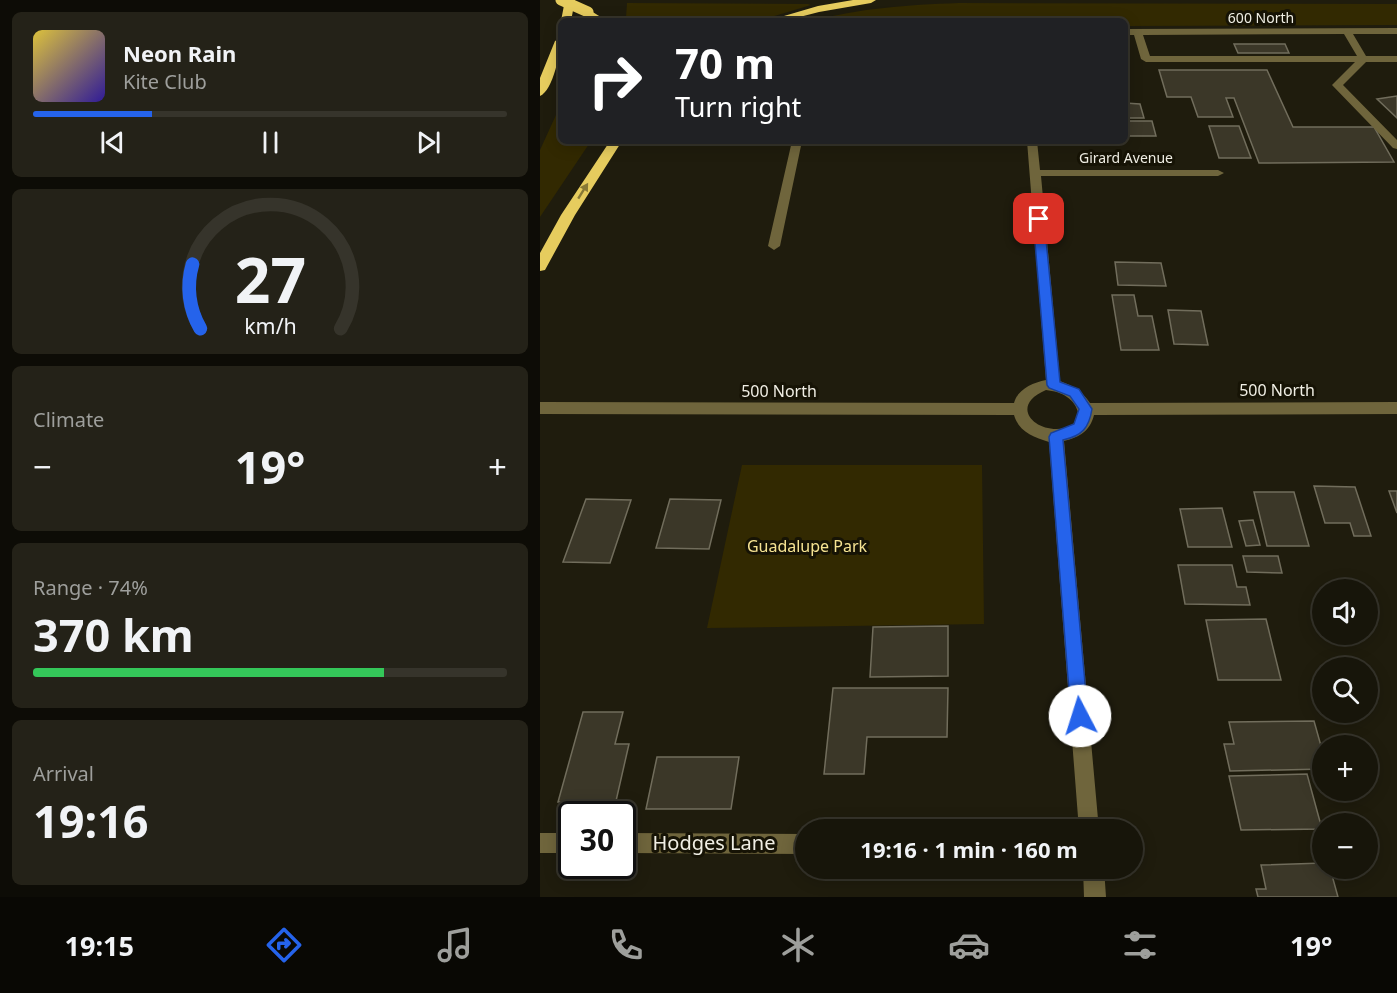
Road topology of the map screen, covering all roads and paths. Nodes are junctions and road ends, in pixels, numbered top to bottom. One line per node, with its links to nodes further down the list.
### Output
1 (561, 0): 5 (highway, bridge)
2 (570, 0): 4 (highway)
3 (871, 0): 6 (highway)
4 (567, 18)
5 (596, 18)
6 (784, 18)
7 (1347, 31): 8 (street, 600 North); 10 (street, 600 North); 12 (street)
8 (1397, 31)
9 (1128, 32): 10 (street, 600 North)
10 (1138, 32): 12 (street)
11 (558, 48): 14 (highway)
12 (1363, 59): 13 (street); 19 (street)
13 (1397, 59)
14 (540, 92)
15 (607, 144): 20 (highway)
16 (614, 144): 20 (highway)
17 (796, 144): 23 (street)
18 (1032, 144): 21 (street)
19 (1397, 146)
20 (598, 167): 24 (highway, one-way to 20)
21 (1034, 173): 22 (street, Girard Avenue); 25 (street)
22 (1218, 173)
23 (774, 246)
24 (540, 266)
25 (1053, 385): 28 (street); 29 (street)
26 (540, 408): 28 (street, 500 North)
27 (1397, 408): 29 (street, 500 North)
28 (1019, 409): 30 (street)
29 (1086, 409): 30 (street)
30 (1056, 437): 31 (street)
31 (1088, 819)
32 (540, 843): 33 (street)
33 (558, 843)
34 (636, 843): 35 (street, Hodges Lane)
35 (795, 844)
36 (1094, 879): 37 (street)
37 (1095, 897)

